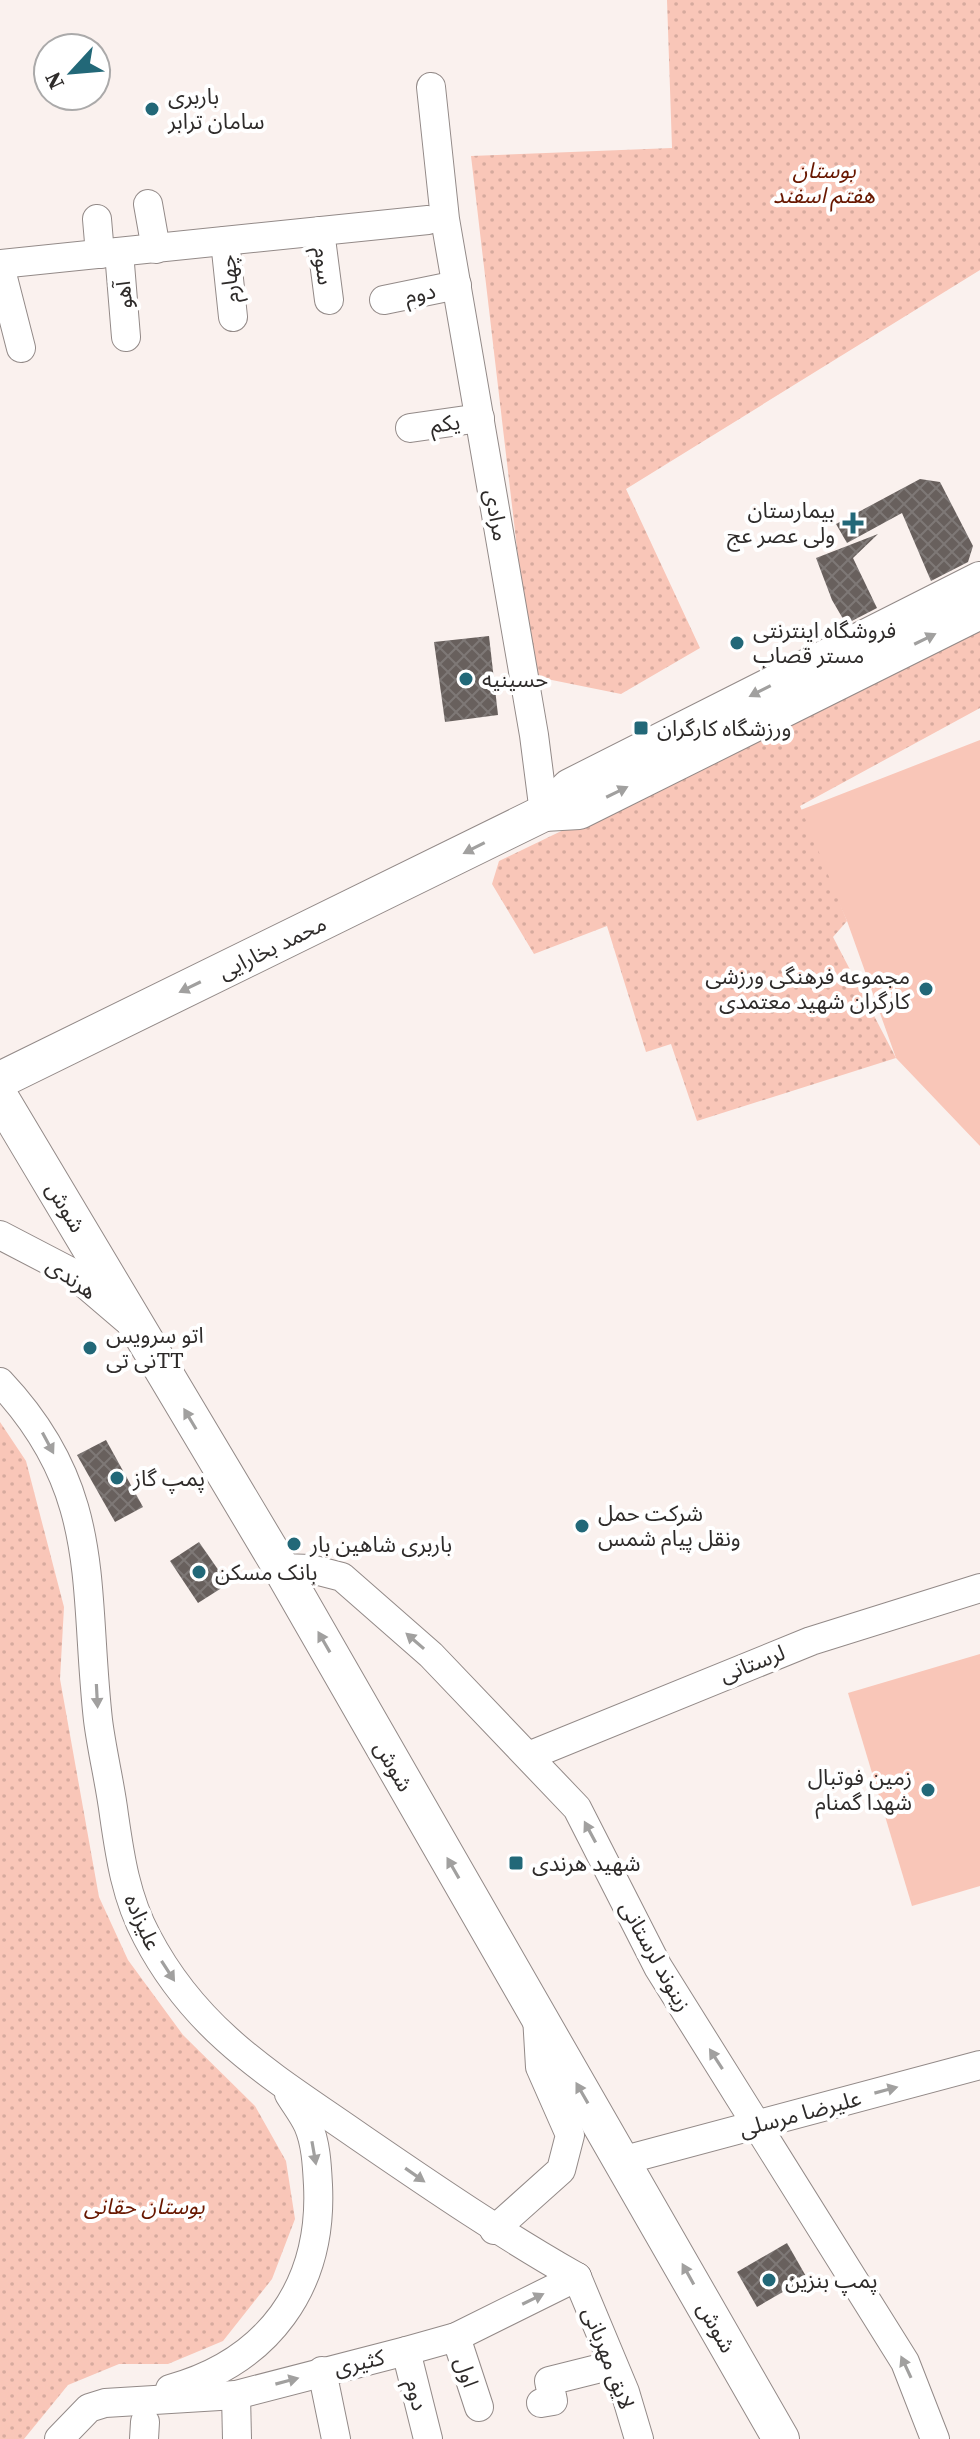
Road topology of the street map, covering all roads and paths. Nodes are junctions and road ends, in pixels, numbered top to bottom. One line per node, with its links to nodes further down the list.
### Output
1 (431, 87): 4 (street, مرادی)
2 (148, 204): 7 (street)
3 (97, 219): 8 (street, آهو)
4 (436, 219): 5 (street); 10 (street, مرادی)
5 (320, 231): 6 (street); 11 (street, سوم)
6 (225, 241): 7 (street); 13 (street, چهارم)
7 (156, 249): 8 (street)
8 (110, 253): 9 (street); 14 (street, آهو)
9 (0, 265): 15 (street)
10 (457, 285): 12 (street, دوم); 16 (street, مرادی)
11 (329, 300)
12 (384, 300)
13 (233, 317)
14 (126, 337)
15 (21, 348)
16 (480, 418): 17 (street, یکم); 20 (street, مرادی)
17 (410, 428)
18 (980, 580): 20 (main road, محمد بخارایی, one-way to 20)
19 (980, 611): 20 (main road, محمد بخارایی, one-way to 19)
20 (544, 813): 21 (main road, محمد بخارایی, one-way to 21)
21 (0, 1080)
22 (0, 1097): 24 (main road, شوش)
23 (0, 1235): 24 (street, هرندی)
24 (138, 1330): 26 (main road, شوش, one-way to 24)
25 (0, 1382): 31 (street, علیزاده, one-way to 31)
26 (281, 1568): 28 (street, زینوند لرستانی, one-way to 26); 29 (main road, شوش, one-way to 26)
27 (980, 1588): 28 (street, لرستانی)
28 (531, 1755): 32 (street, زینوند لرستانی, one-way to 28)
29 (537, 2014): 33 (main road, شوش, one-way to 29); 34 (street)
30 (980, 2065): 32 (street, علیرضا مرسلی, one-way to 30)
31 (282, 2083): 34 (street, علیزاده, one-way to 34); 43 (street, one-way to 43)
32 (759, 2124): 33 (street, علیرضا مرسلی); 50 (street, زینوند لرستانی, one-way to 32)
33 (621, 2161): 49 (main road, شوش, one-way to 33)
34 (494, 2230): 35 (street, علیزاده)
35 (577, 2277): 36 (street, کثیری, one-way to 35); 38 (street, لایق مهربانی)
36 (456, 2337): 37 (street, کثیری); 42 (street, اول)
37 (406, 2351): 39 (street, کثیری); 48 (street, دوم)
38 (613, 2365): 41 (street); 44 (street, لایق مهربانی)
39 (322, 2371): 40 (street, کثیری, one-way to 39); 47 (street)
40 (236, 2395): 43 (street, کثیری); 46 (street)
41 (541, 2403)
42 (479, 2407)
43 (139, 2421): 45 (street)
44 (634, 2437)
45 (59, 2439)
46 (237, 2439)
47 (336, 2439)
48 (428, 2439)
49 (781, 2439)
50 (935, 2439)

